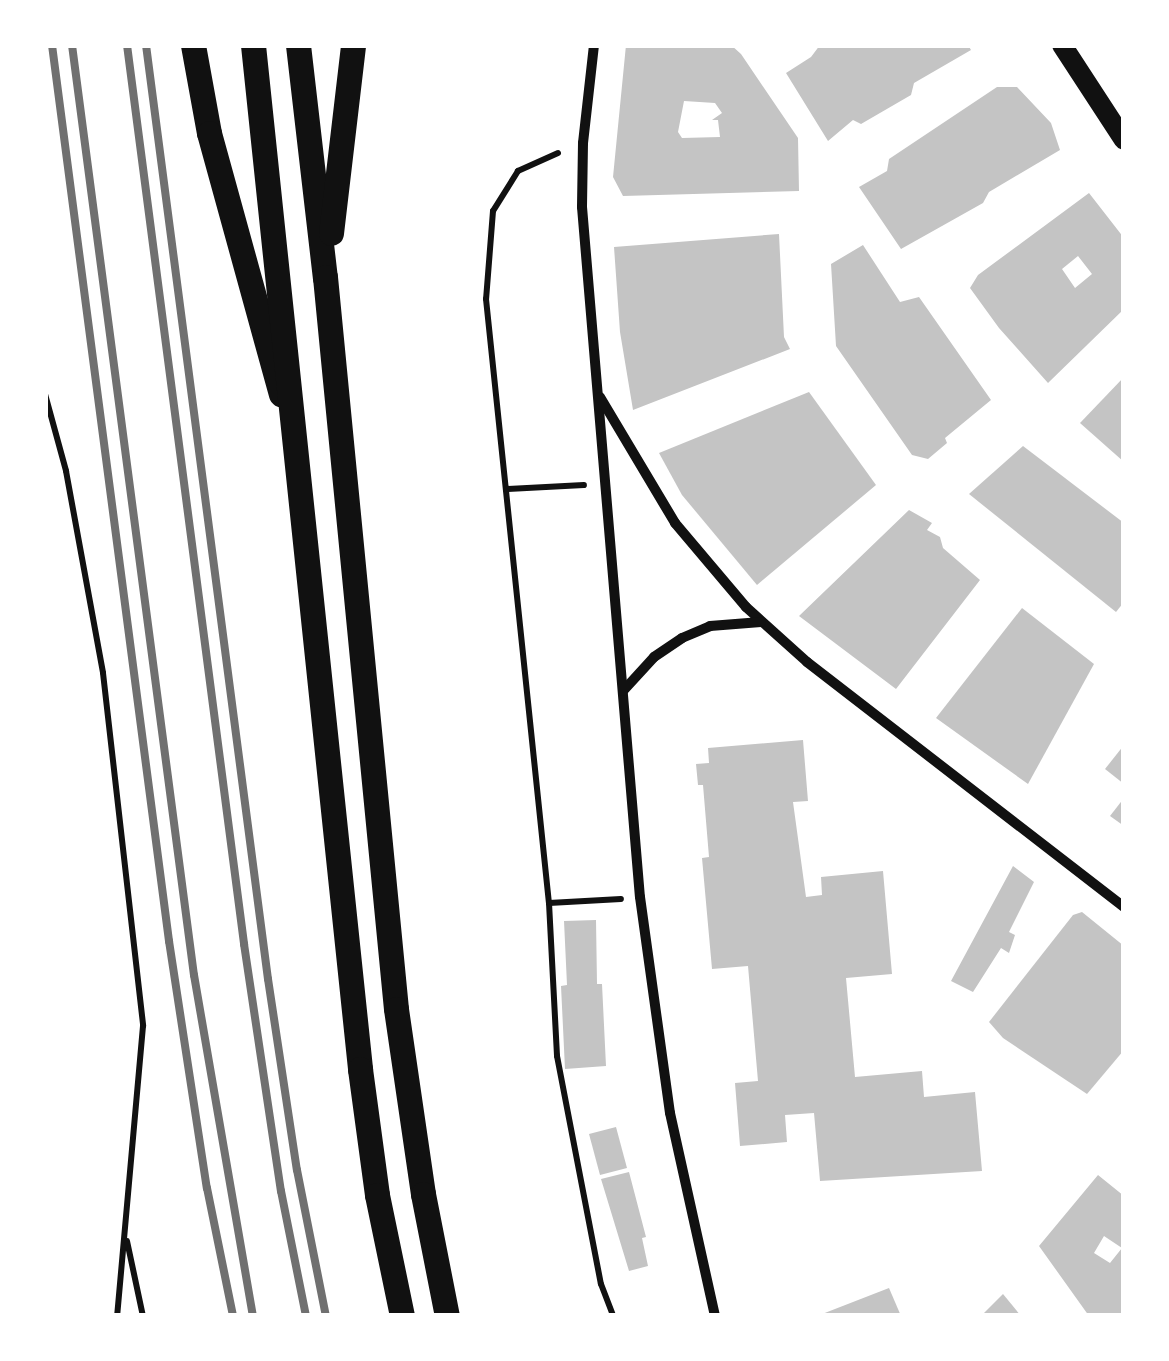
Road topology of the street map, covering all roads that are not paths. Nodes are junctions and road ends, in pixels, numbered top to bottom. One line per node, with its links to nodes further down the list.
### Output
1 (193, 45): 10 (highway)
2 (253, 45): 10 (highway)
3 (298, 45): 8 (highway)
4 (353, 45): 8 (highway)
5 (594, 45): 9 (street)
6 (1062, 45): 7 (main road)
7 (1124, 140)
8 (326, 277): 15 (highway)
9 (598, 394): 11 (street); 12 (street)
10 (296, 434): 14 (highway)
11 (762, 622): 12 (street); 13 (street)
12 (623, 691): 16 (street)
13 (1124, 907)
14 (402, 1316)
15 (447, 1316)
16 (716, 1316)

